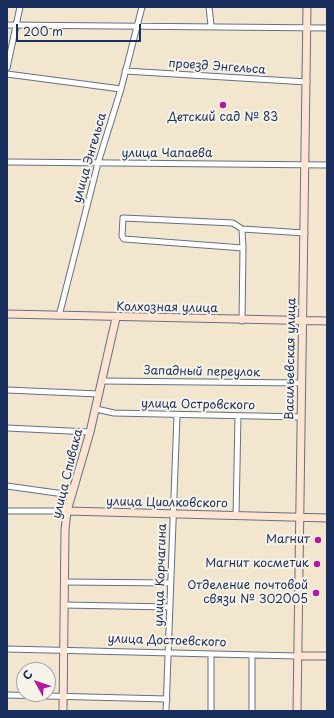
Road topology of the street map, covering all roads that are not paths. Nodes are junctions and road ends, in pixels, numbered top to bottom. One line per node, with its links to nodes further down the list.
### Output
1 (20, 7): 6 (street)
2 (142, 7): 8 (street, улица Энгельса)
3 (210, 7): 7 (street)
4 (308, 7): 9 (main road, Васильевская улица)
5 (7, 25): 6 (street)
6 (16, 25): 8 (street); 11 (street)
7 (211, 25): 8 (street); 9 (street)
8 (136, 27): 12 (street, улица Энгельса)
9 (307, 27): 10 (street); 14 (main road, Васильевская улица)
10 (327, 28)
11 (7, 68)
12 (125, 71): 14 (street, проезд Энгельса); 15 (street, улица Энгельса)
13 (7, 74): 15 (street)
14 (307, 82): 18 (main road, Васильевская улица)
15 (120, 89): 17 (street, улица Энгельса)
16 (7, 162): 17 (street, улица Чапаева)
17 (98, 163): 18 (street, улица Чапаева); 24 (street, улица Энгельса)
18 (305, 165): 19 (street, улица Чапаева); 21 (main road, Васильевская улица)
19 (327, 165)
20 (242, 229): 21 (street); 22 (street); 22 (street)
21 (305, 233): 27 (main road, Васильевская улица)
22 (243, 248): 26 (street)
23 (7, 314): 24 (main road, Колхозная улица)
24 (60, 316): 25 (main road, Колхозная улица)
25 (116, 318): 26 (main road, Колхозная улица); 29 (main road, улица Спивака)
26 (242, 321): 27 (main road, Колхозная улица)
27 (303, 321): 28 (main road, Колхозная улица); 30 (main road, Васильевская улица)
28 (327, 321)
29 (102, 381): 30 (street, Западный переулок); 32 (main road, улица Спивака)
30 (302, 383): 36 (main road, Васильевская улица)
31 (7, 390): 32 (street)
32 (99, 394): 33 (main road, улица Спивака)
33 (96, 408): 34 (street, улица Островского); 38 (main road, улица Спивака)
34 (177, 415): 35 (street, улица Островского); 43 (street, улица Корчагина)
35 (238, 416): 36 (street, улица Островского); 44 (street)
36 (301, 417): 45 (main road, Васильевская улица)
37 (7, 428): 38 (street)
38 (90, 432): 40 (main road, улица Спивака)
39 (7, 486): 40 (street)
40 (71, 495): 42 (main road, улица Спивака)
41 (7, 511): 42 (street, улица Циолковского)
42 (67, 511): 43 (main road, улица Циолковского); 47 (main road, улица Спивака)
43 (174, 515): 44 (main road, улица Циолковского); 48 (street, улица Корчагина)
44 (236, 516): 45 (main road, улица Циолковского)
45 (299, 516): 46 (main road, улица Циолковского); 56 (main road, Васильевская улица)
46 (327, 518)
47 (64, 582): 48 (street); 49 (main road, улица Спивака)
48 (171, 583): 50 (street, улица Корчагина)
49 (64, 605): 50 (street); 52 (main road, улица Спивака)
50 (170, 607): 53 (street, улица Корчагина)
51 (7, 649): 52 (street, улица Достоевского)
52 (63, 649): 53 (street, улица Достоевского); 59 (main road, улица Спивака)
53 (168, 653): 54 (street, улица Достоевского); 60 (street, улица Корчагина)
54 (211, 654): 55 (street, улица Достоевского); 63 (street)
55 (252, 655): 56 (street, улица Достоевского); 64 (street)
56 (297, 656): 57 (main road, улица Достоевского); 65 (main road, Васильевская улица)
57 (327, 656)
58 (7, 696): 59 (street)
59 (63, 696): 60 (street); 61 (main road, улица Спивака)
60 (167, 699): 62 (street, улица Корчагина)
61 (63, 711)
62 (166, 711)
63 (210, 711)
64 (252, 711)
65 (297, 711)

